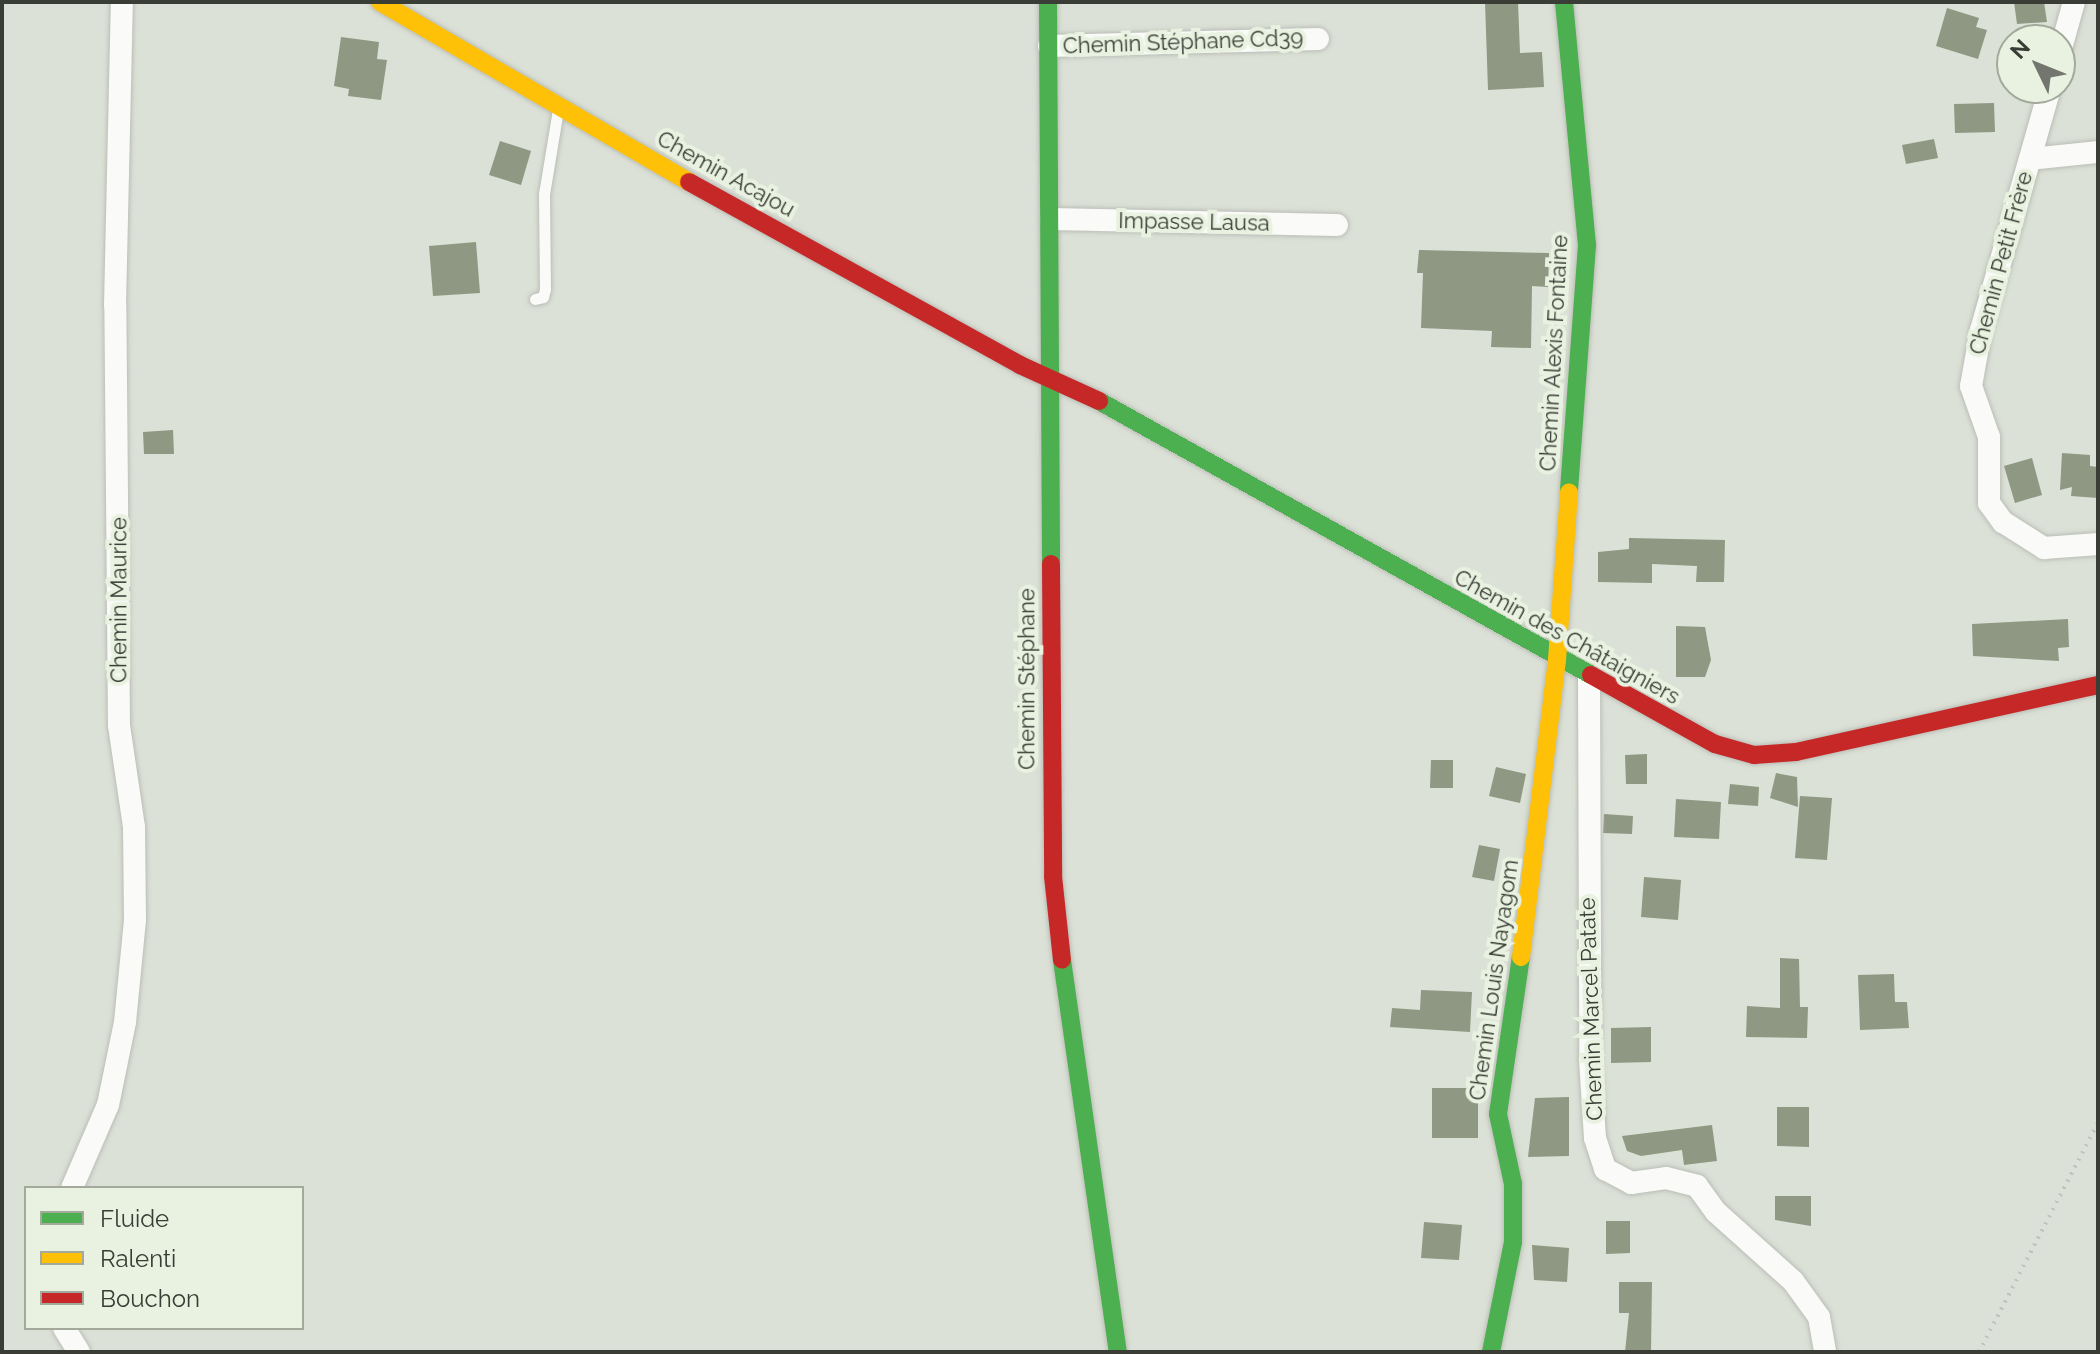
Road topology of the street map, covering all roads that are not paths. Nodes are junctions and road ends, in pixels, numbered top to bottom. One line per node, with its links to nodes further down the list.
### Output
1 (122, 2): 22 (street, Chemin Maurice)
2 (380, 2): 6 (street, Chemin Acajou)
3 (1048, 2): 9 (street, Chemin Stéphane)
4 (1564, 2): 19 (street, Chemin Alexis Fontaine)
5 (2074, 2): 7 (street)
6 (404, 7): 10 (street, Chemin Acajou)
7 (2068, 24)
8 (1318, 39): 9 (street, Chemin Stéphane Cd39)
9 (1049, 46): 14 (street, Chemin Stéphane)
10 (559, 104): 16 (lane); 17 (street, Chemin Acajou)
11 (2045, 104): 13 (street, Chemin Petit Frère)
12 (2098, 152): 13 (street)
13 (2030, 159): 18 (street, Chemin Petit Frère)
14 (1051, 219): 15 (street, Impasse Lausa); 17 (street, Chemin Stéphane)
15 (1337, 225)
16 (535, 299)
17 (1054, 381): 19 (street, Chemin des Châtaigniers); 25 (street, Chemin Stéphane)
18 (2098, 544)
19 (1557, 660): 20 (street, Chemin des Châtaigniers); 26 (street, Chemin Louis Nayagom)
20 (1589, 678): 21 (street, Chemin des Châtaigniers); 27 (street, Chemin Marcel Patate)
21 (2098, 685)
22 (73, 1186)
23 (65, 1330): 24 (street)
24 (79, 1352)
25 (1118, 1352)
26 (1491, 1352)
27 (1825, 1352)

